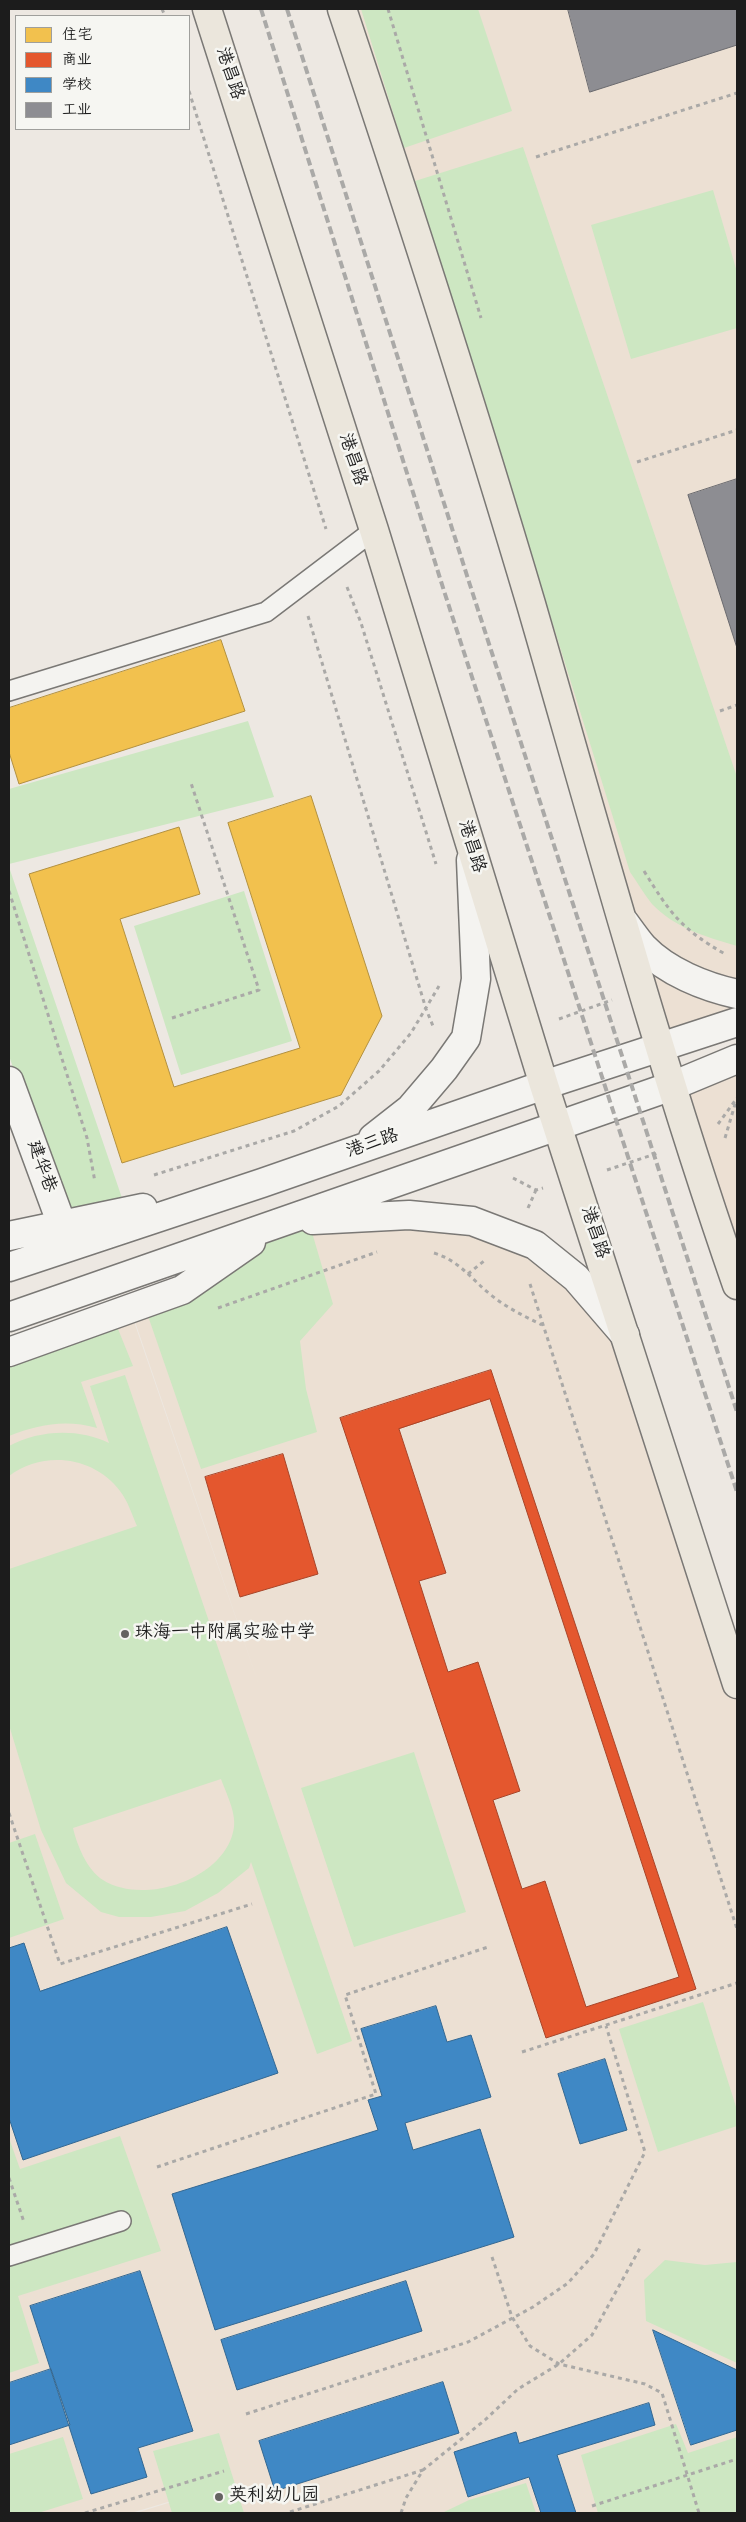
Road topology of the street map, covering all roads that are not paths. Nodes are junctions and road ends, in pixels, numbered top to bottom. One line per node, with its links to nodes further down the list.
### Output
1 (207, 9): 3 (main road, 港昌路)
2 (342, 9): 6 (main road)
3 (374, 530): 4 (lane); 5 (main road, 港昌路)
4 (9, 690)
5 (470, 846): 12 (main road, 港昌路); 15 (main road)
6 (624, 922): 7 (main road); 9 (main road)
7 (737, 994)
8 (737, 1022): 9 (main road, 港三路)
9 (660, 1048): 12 (main road, 港三路); 13 (main road)
10 (737, 1059): 13 (main road)
11 (9, 1081): 18 (main road, 建华巷)
12 (544, 1085): 14 (main road, 港昌路); 15 (main road, 港三路)
13 (672, 1086): 14 (main road); 21 (main road)
14 (558, 1127): 17 (main road); 23 (main road, 港昌路)
15 (358, 1150): 16 (main road, 港三路)
16 (262, 1183): 18 (main road); 20 (main road, 港三路)
17 (279, 1222): 22 (main road); 23 (main road); 24 (main road)
18 (62, 1225): 19 (main road)
19 (9, 1236)
20 (9, 1268)
21 (737, 1285)
22 (9, 1317)
23 (627, 1337): 25 (main road, 港昌路)
24 (9, 1352)
25 (737, 1684)
26 (121, 2221): 27 (lane)
27 (9, 2256)

